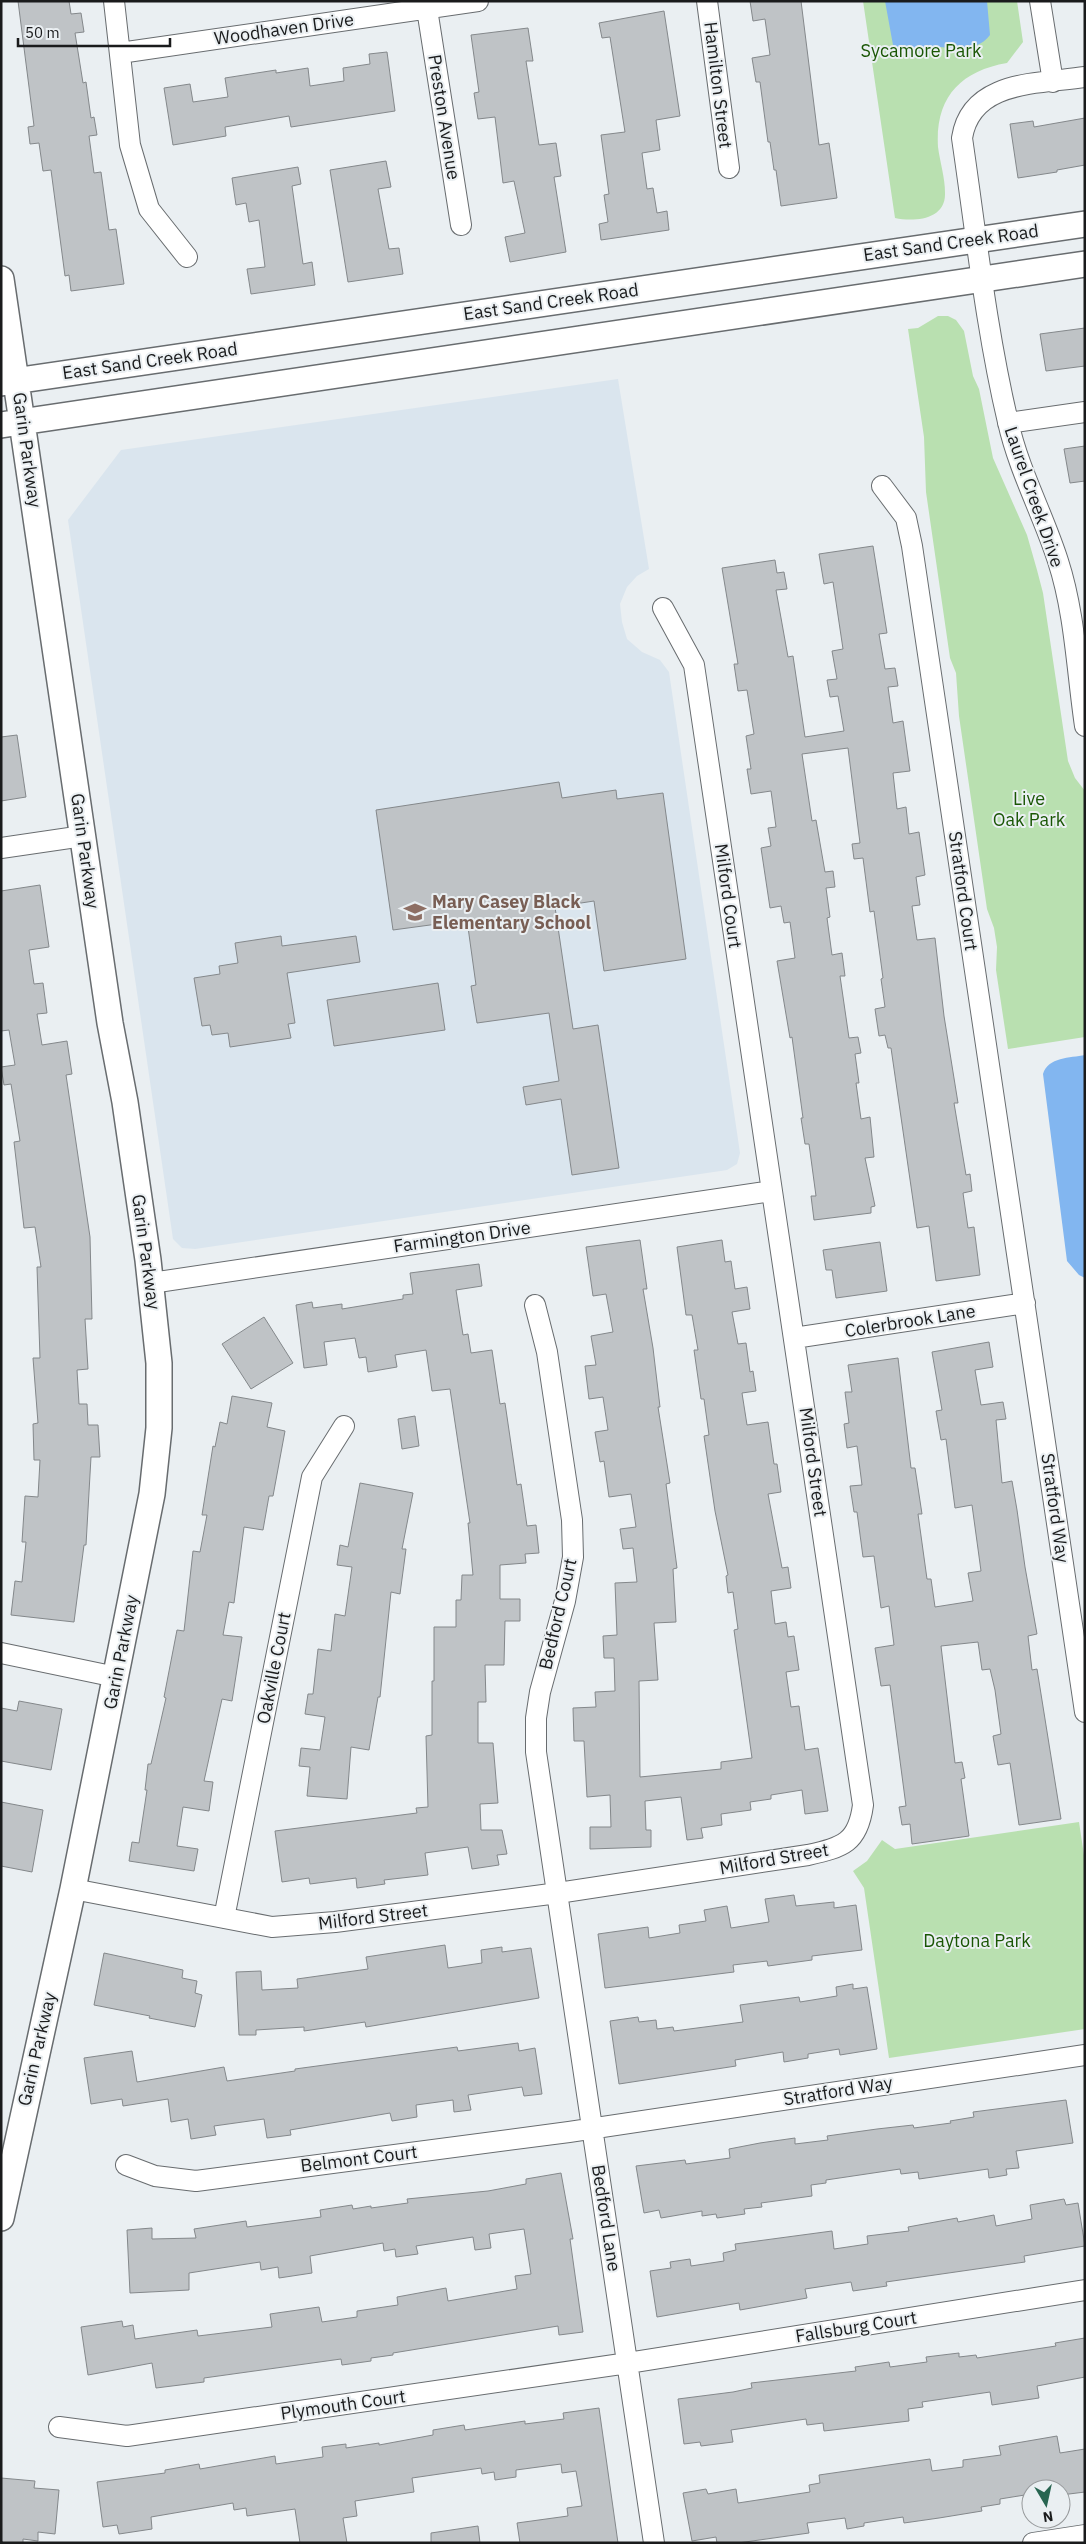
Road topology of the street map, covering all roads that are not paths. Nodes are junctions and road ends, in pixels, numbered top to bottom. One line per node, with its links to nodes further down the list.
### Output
1 (114, 1): 6 (street)
2 (478, 1): 5 (street, Woodhaven Drive)
3 (707, 1): 9 (street, Hamilton Street)
4 (1040, 1): 8 (street)
5 (427, 9): 6 (street, Woodhaven Drive); 10 (street, Preston Avenue)
6 (120, 53): 13 (street)
7 (1085, 77): 8 (street, Laurel Creek Drive)
8 (1053, 82): 12 (street, Laurel Creek Drive)
9 (729, 168)
10 (461, 224)
11 (1085, 224): 12 (street, East Sand Creek Road)
12 (976, 240): 16 (street, Laurel Creek Drive); 17 (street, East Sand Creek Road)
13 (187, 257)
14 (1085, 264): 16 (street)
15 (1, 279): 17 (street, Garin Parkway)
16 (983, 280): 19 (street, Laurel Creek Drive); 20 (street)
17 (9, 382): 20 (street, Garin Parkway)
18 (1085, 412): 19 (street)
19 (1008, 423): 22 (street, Laurel Creek Drive)
20 (12, 424): 25 (street, Garin Parkway)
21 (882, 486): 29 (street, Stratford Court)
22 (1077, 606): 24 (street, Laurel Creek Drive)
23 (663, 608): 27 (street, Milford Court)
24 (1085, 726)
25 (83, 836): 26 (street); 28 (street, Garin Parkway)
26 (1, 848)
27 (772, 1191): 28 (street, Farmington Drive); 31 (street, Milford Street)
28 (151, 1282): 34 (street, Garin Parkway)
29 (1025, 1304): 31 (street, Colerbrook Lane); 35 (street, Stratford Way)
30 (535, 1305): 37 (street, Bedford Court)
31 (794, 1338): 37 (street, Milford Street)
32 (344, 1426): 38 (street, Oakville Court)
33 (1, 1653): 34 (street)
34 (116, 1677): 36 (street, Garin Parkway)
35 (1085, 1712)
36 (73, 1889): 38 (street, Milford Street); 42 (street, Garin Parkway)
37 (558, 1893): 38 (street, Milford Street); 40 (street, Bedford Lane)
38 (224, 1918)
39 (1085, 2055): 40 (street, Stratford Way)
40 (592, 2128): 41 (street, Belmont Court); 44 (street, Bedford Lane)
41 (126, 2165)
42 (1, 2218)
43 (1085, 2290): 44 (street, Fallsburg Court)
44 (628, 2363): 45 (street, Plymouth Court); 47 (street, Bedford Lane)
45 (59, 2427)
46 (1085, 2535): 48 (street)
47 (654, 2543)
48 (1032, 2543)

